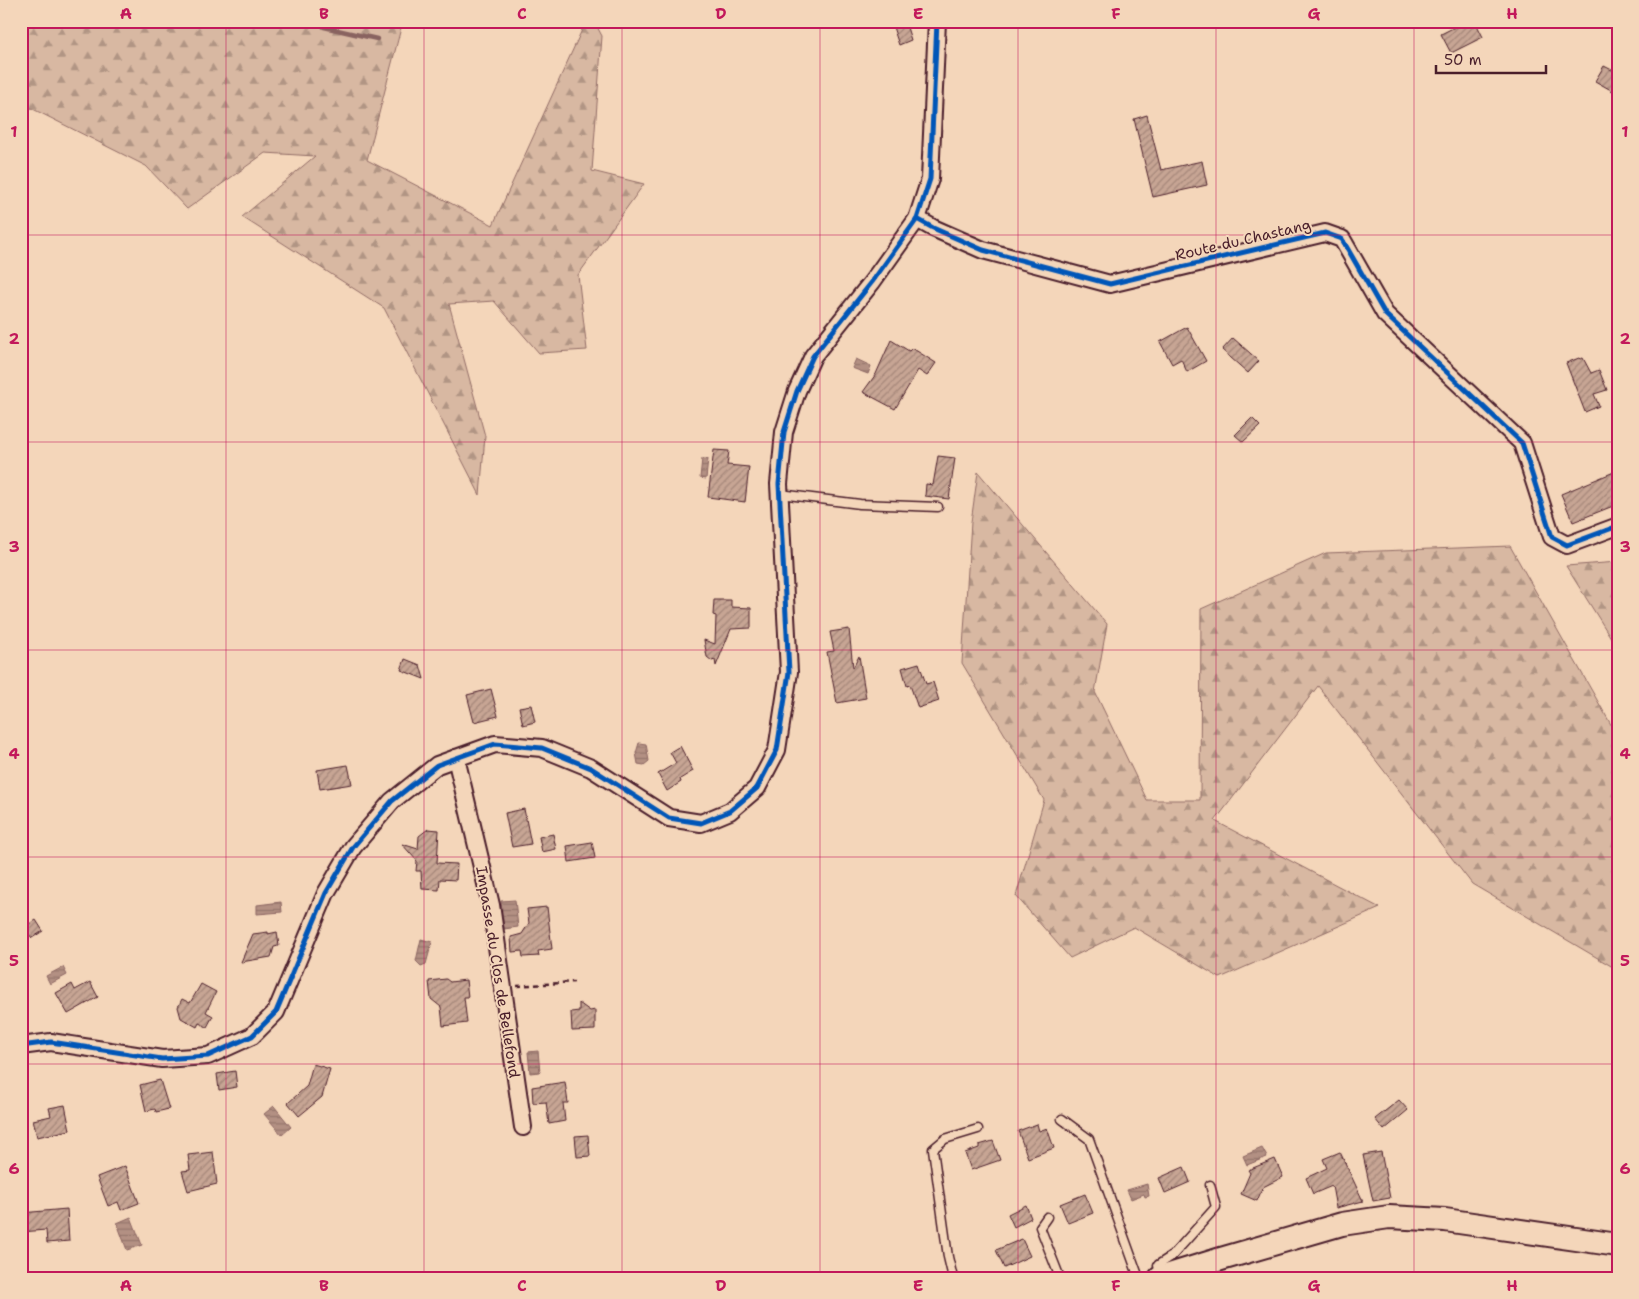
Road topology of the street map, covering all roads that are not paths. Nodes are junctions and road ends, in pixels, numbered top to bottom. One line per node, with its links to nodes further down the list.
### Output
1 (937, 21): 2 (street)
2 (917, 219): 3 (street); 5 (street, Route du Chastang)
3 (780, 494): 4 (lane); 6 (street)
4 (938, 507)
5 (1618, 526)
6 (456, 758): 7 (street); 9 (street, Impasse du Clos de Bellefond)
7 (21, 1046)
8 (1062, 1119): 16 (lane)
9 (523, 1127)
10 (978, 1129): 14 (lane)
11 (1210, 1185): 17 (lane)
12 (1047, 1217): 15 (lane)
13 (1618, 1245): 17 (main road)
14 (953, 1278)
15 (1060, 1278)
16 (1139, 1278)
17 (1160, 1278)

